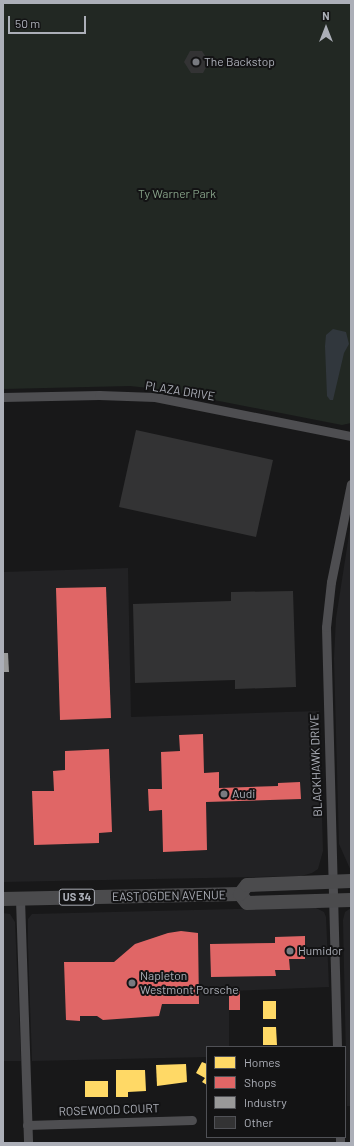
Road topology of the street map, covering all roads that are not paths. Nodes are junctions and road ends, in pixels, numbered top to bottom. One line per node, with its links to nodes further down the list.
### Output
1 (3, 397): 2 (street, PLAZA DRIVE)
2 (351, 436)
3 (351, 484): 4 (street, BLACKHAWK DRIVE)
4 (331, 881): 5 (main road, EAST OGDEN AVENUE / US 34); 6 (main road, EAST OGDEN AVENUE / US 34); 9 (street, BLACKHAWK DRIVE)
5 (351, 881)
6 (240, 894): 8 (main road, EAST OGDEN AVENUE / US 34); 9 (main road, EAST OGDEN AVENUE / US 34)
7 (3, 899): 8 (main road, EAST OGDEN AVENUE / US 34)
8 (20, 899): 13 (street)
9 (332, 900): 10 (main road, EAST OGDEN AVENUE / US 34); 11 (street, BLACKHAWK DRIVE)
10 (351, 900)
11 (337, 1046)
12 (192, 1120): 13 (street, ROSEWOOD COURT)
13 (27, 1125): 14 (street)
14 (28, 1143)

